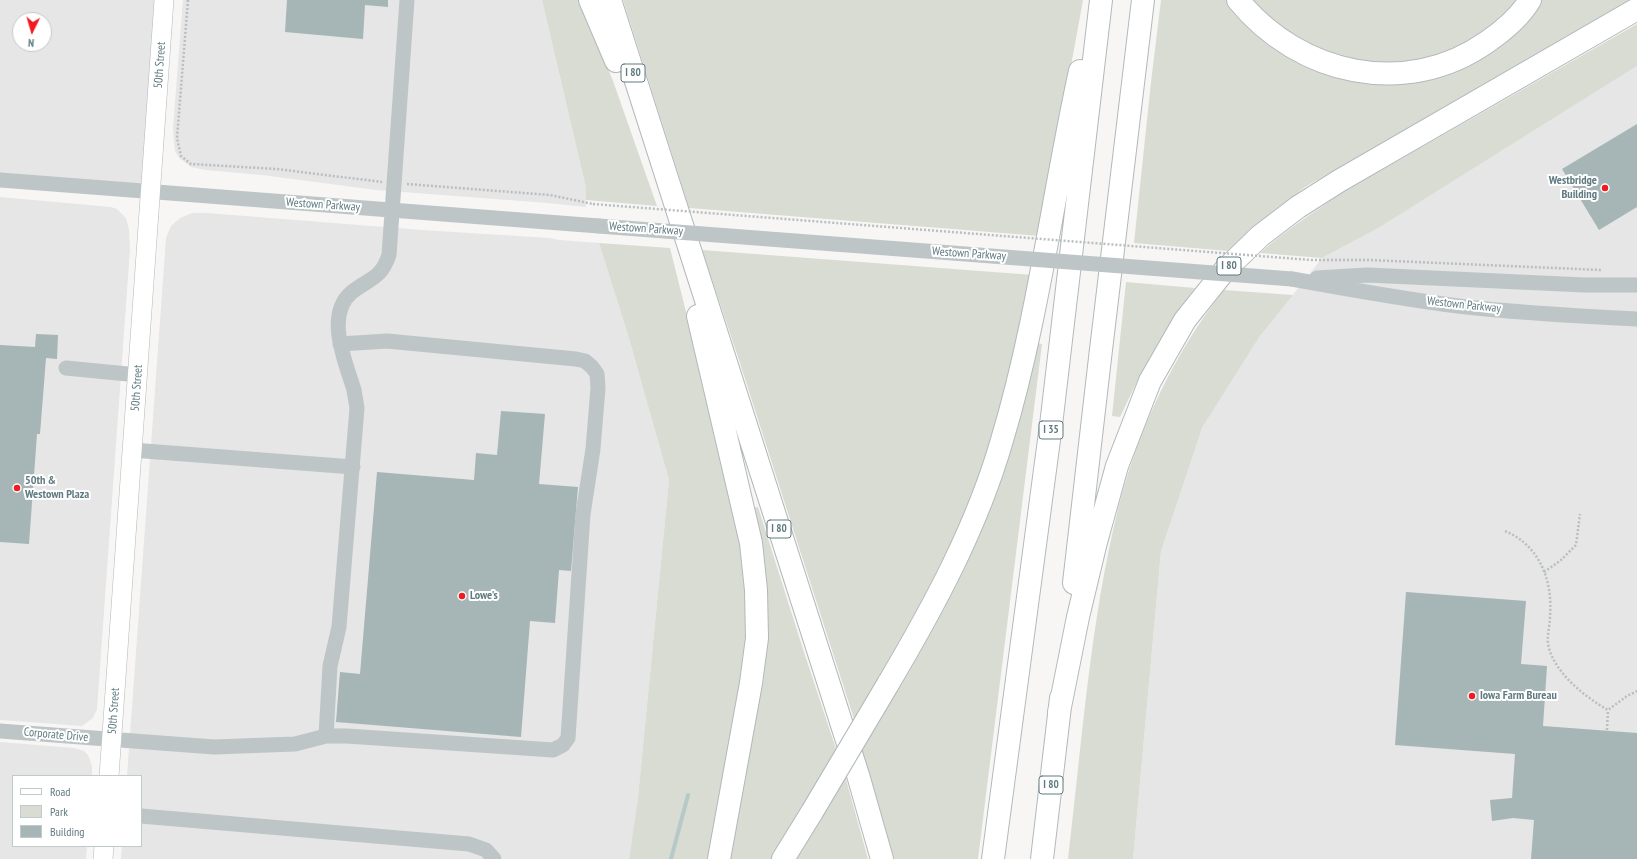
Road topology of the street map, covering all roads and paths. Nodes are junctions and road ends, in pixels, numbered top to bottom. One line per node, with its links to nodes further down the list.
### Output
1 (164, 0): 15 (main road, 50th Street)
2 (188, 0): 13 (path)
3 (407, 0): 18 (street)
4 (590, 0): 12 (highway)
5 (610, 0): 12 (highway, I 80)
6 (1096, 0): 44 (highway, bridge)
7 (1101, 0): 46 (highway, I 35)
8 (1144, 0): 33 (highway)
9 (1238, 0): 10 (highway)
10 (1530, 0)
11 (1637, 9): 33 (highway, I 80)
12 (657, 146): 16 (highway, I 80)
13 (190, 164)
14 (0, 180): 15 (street, Westown Parkway)
15 (150, 192): 18 (street, Westown Parkway); 25 (main road, 50th Street)
16 (674, 199): 43 (highway); 45 (highway, I 80)
17 (593, 204): 19 (path, bridge)
18 (392, 211): 20 (street, Westown Parkway, bridge); 23 (street)
19 (1606, 270)
20 (1292, 280): 21 (street, Westown Parkway); 22 (street, Westown Parkway)
21 (1637, 285)
22 (1637, 318)
23 (340, 344): 27 (street); 36 (street, Corporate Drive)
24 (66, 368): 25 (street)
25 (138, 375): 26 (main road, 50th Street)
26 (132, 450): 27 (street); 37 (main road, 50th Street)
27 (353, 467): 36 (street)
28 (1580, 514): 30 (path)
29 (1505, 531): 30 (path)
30 (1544, 572): 32 (path)
31 (1637, 691): 32 (path)
32 (1608, 710): 34 (path)
33 (1059, 712): 47 (highway, I 80)
34 (1607, 730)
35 (0, 731): 37 (street, Corporate Drive)
36 (326, 736): 37 (street, Corporate Drive)
37 (112, 740): 38 (main road, 50th Street)
38 (110, 775)
39 (142, 816): 42 (street)
40 (104, 847): 41 (main road)
41 (104, 859)
42 (494, 859)
43 (719, 859)
44 (783, 859)
45 (882, 859)
46 (993, 859)
47 (1042, 859)

